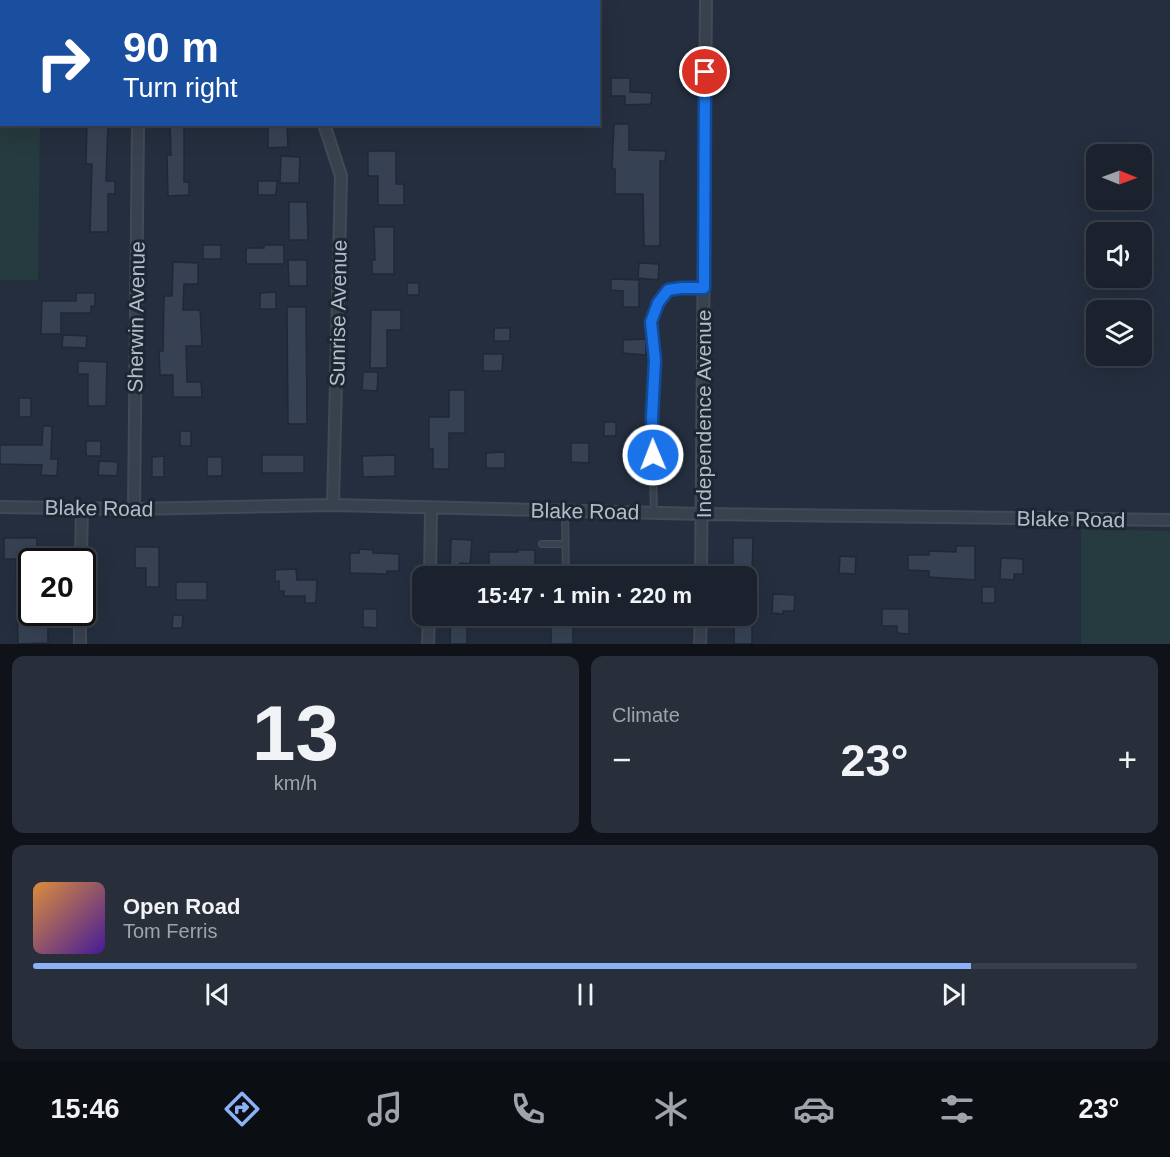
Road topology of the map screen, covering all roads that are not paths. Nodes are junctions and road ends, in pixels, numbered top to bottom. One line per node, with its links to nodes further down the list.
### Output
1 (706, 0): 4 (street, Independence Avenue)
2 (138, 126): 9 (street, Sherwin Avenue)
3 (325, 126): 5 (street, Sunrise Avenue)
4 (704, 288): 11 (lane); 12 (street, Independence Avenue)
5 (333, 505): 8 (street, Blake Road); 9 (street, Blake Road)
6 (0, 507): 7 (street, Blake Road)
7 (82, 508): 9 (street, Blake Road); 16 (street)
8 (431, 508): 10 (street, Blake Road); 17 (street)
9 (134, 509)
10 (566, 511): 11 (street, Blake Road); 15 (lane)
11 (654, 513): 12 (street, Blake Road)
12 (702, 514): 13 (street, Blake Road); 19 (street, Independence Avenue)
13 (1170, 520)
14 (542, 544): 15 (lane)
15 (566, 544): 18 (lane)
16 (81, 548)
17 (430, 566)
18 (566, 566)
19 (701, 566)
20 (80, 626): 23 (street)
21 (429, 626): 24 (street)
22 (701, 626): 25 (street)
23 (80, 644)
24 (428, 644)
25 (700, 644)

